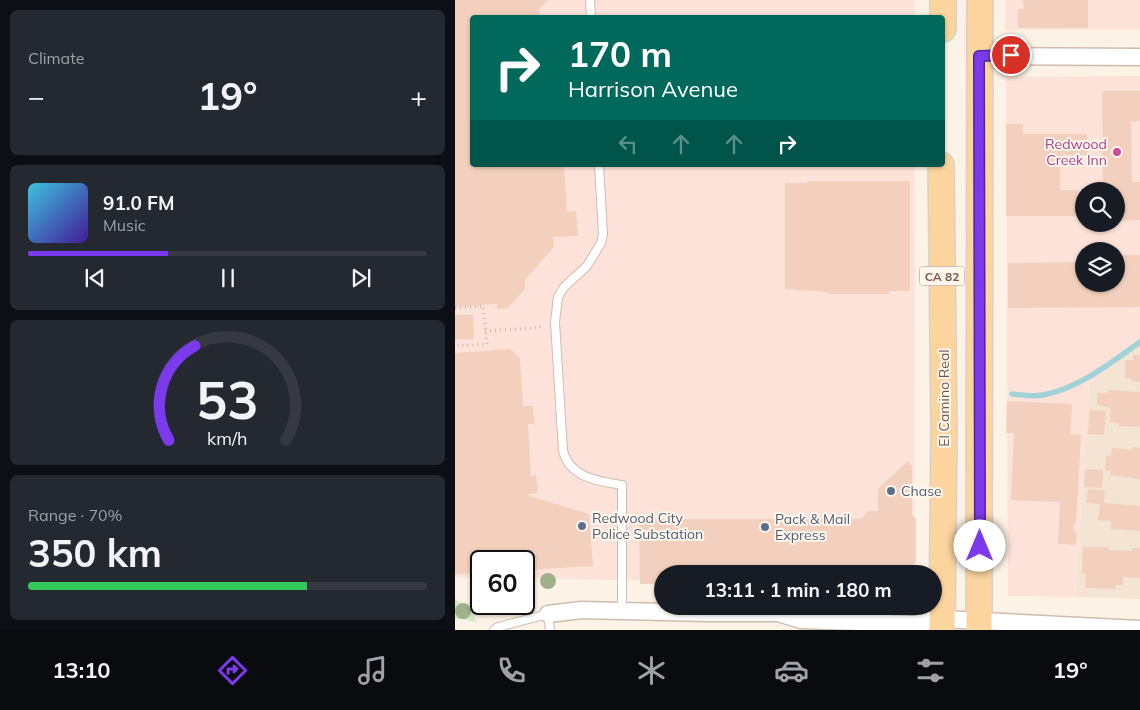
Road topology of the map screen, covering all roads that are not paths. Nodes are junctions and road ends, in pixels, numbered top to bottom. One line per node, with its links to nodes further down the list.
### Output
1 (590, 0): 4 (lane)
2 (943, 0): 5 (main road)
3 (980, 0): 6 (main road, CA 82)
4 (591, 15)
5 (943, 15)
6 (979, 56): 7 (street); 17 (main road, CA 82)
7 (1140, 57)
8 (599, 167): 10 (lane)
9 (941, 167): 15 (main road, El Camino Real / CA 82)
10 (622, 611): 11 (street); 14 (street)
11 (654, 611)
12 (792, 615): 16 (street)
13 (928, 615): 15 (street)
14 (549, 622): 18 (lane)
15 (942, 624): 16 (street); 17 (street)
16 (837, 625)
17 (980, 625): 19 (street)
18 (496, 629)
19 (1140, 629)

